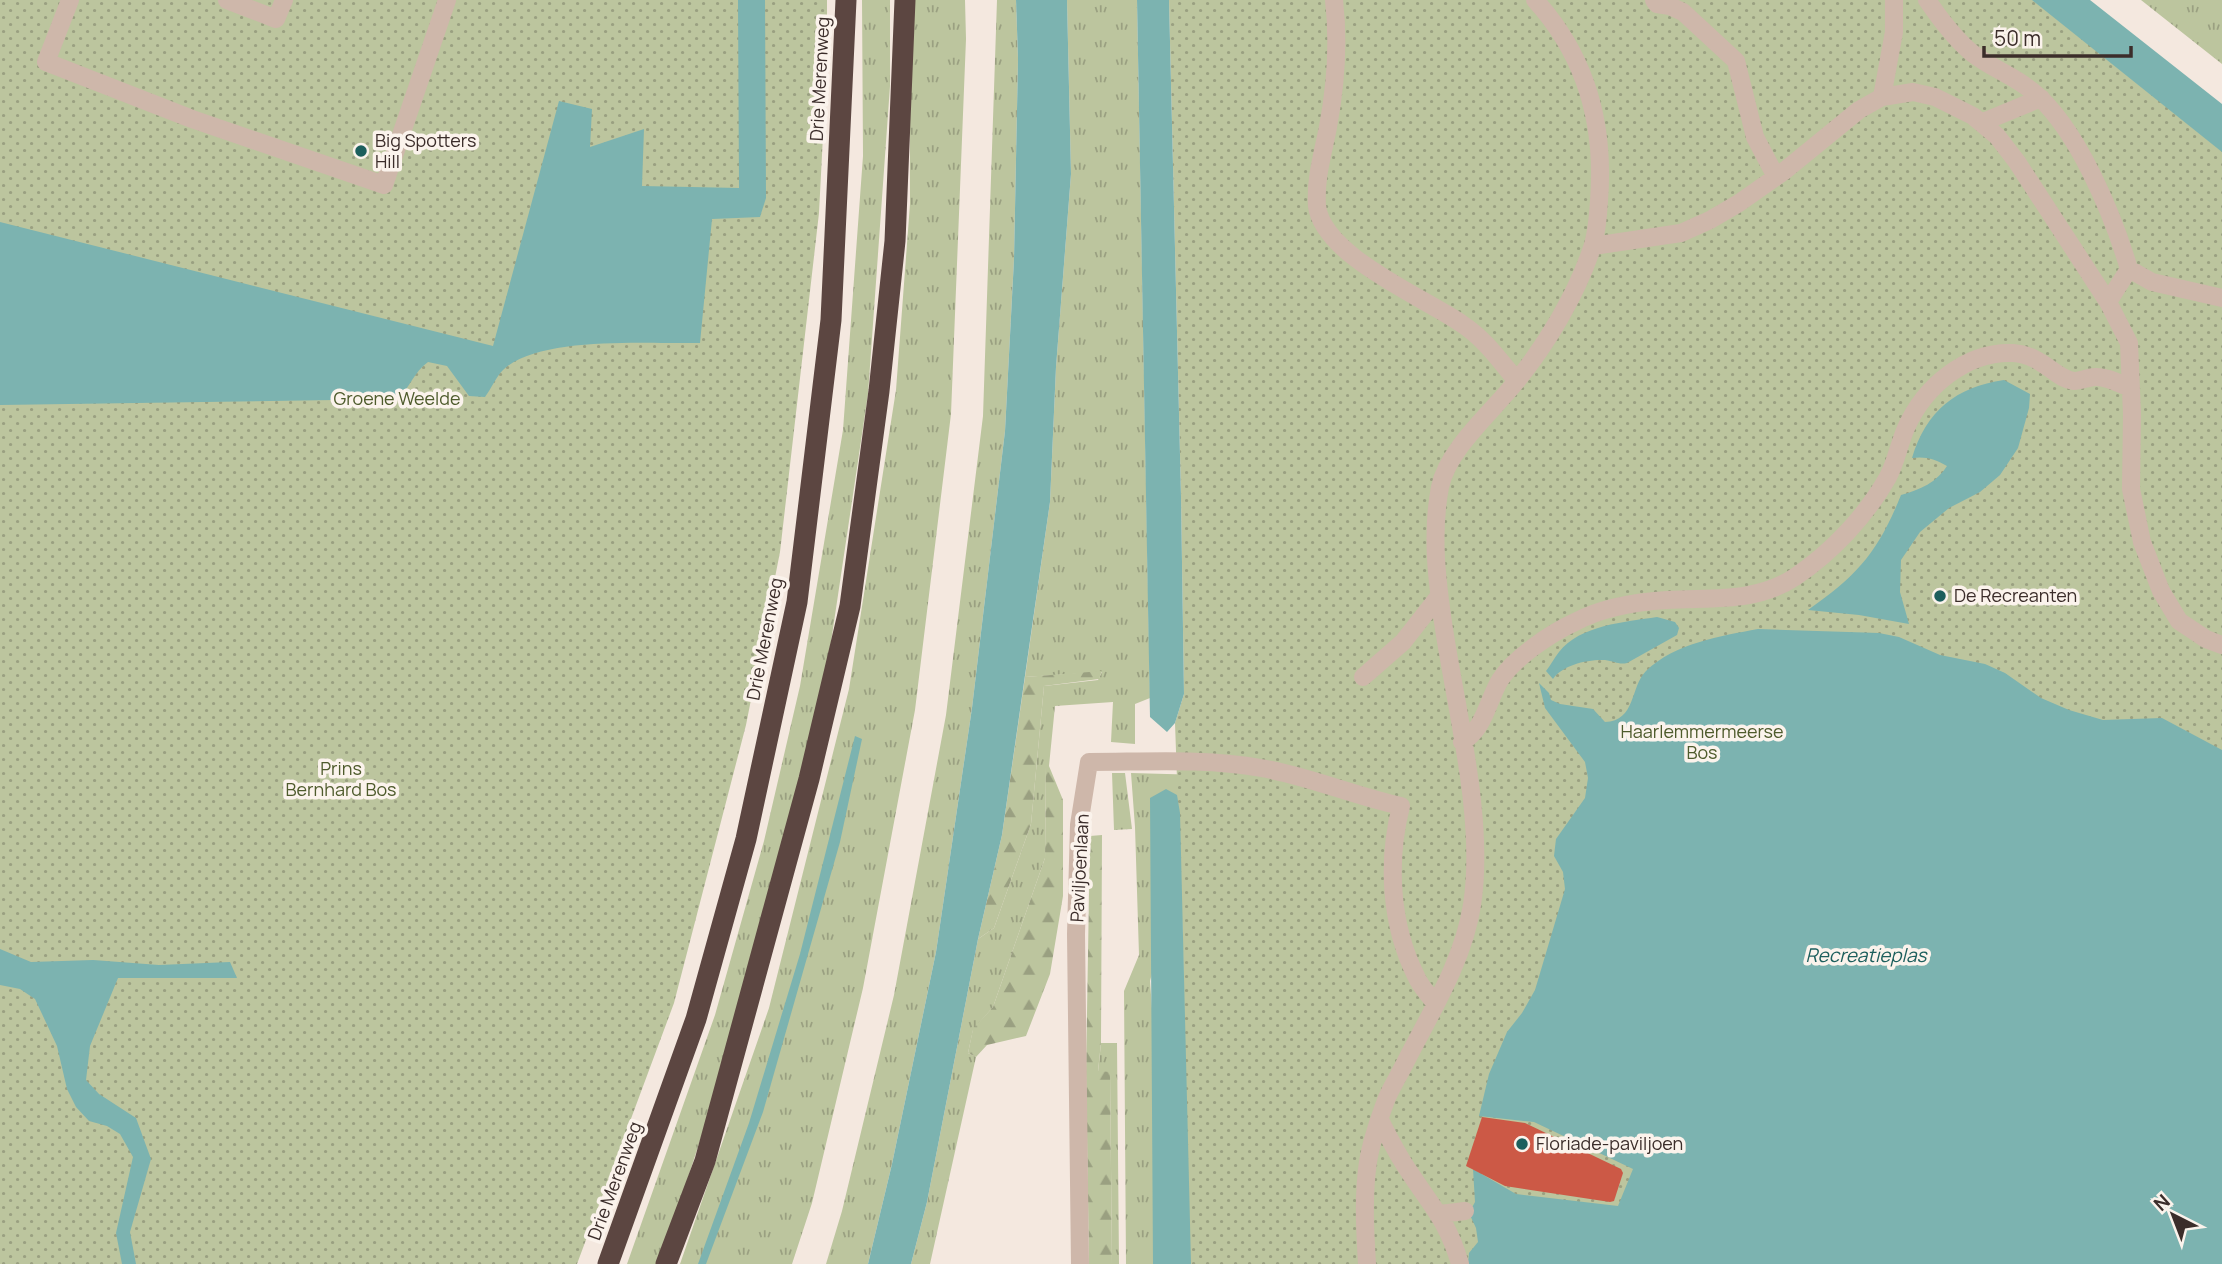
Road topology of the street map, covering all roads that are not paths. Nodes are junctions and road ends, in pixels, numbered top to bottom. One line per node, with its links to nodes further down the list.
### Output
1 (70, 0): 4 (street)
2 (227, 0): 3 (street)
3 (284, 0)
4 (447, 0)
5 (846, 0): 30 (highway, Drie Merenweg)
6 (905, 0): 31 (highway)
7 (1334, 0): 20 (street)
8 (1535, 0): 16 (street)
9 (1654, 0): 15 (street)
10 (1894, 0): 12 (street)
11 (1927, 0): 13 (street)
12 (1882, 97): 14 (street); 15 (street)
13 (2040, 98): 14 (street); 17 (street)
14 (1983, 122): 19 (street)
15 (1776, 177): 16 (street)
16 (1593, 246): 20 (street)
17 (2129, 269): 18 (street); 19 (street)
18 (2222, 298)
19 (2108, 303): 21 (street)
20 (1517, 381): 22 (street)
21 (2130, 388): 23 (street); 25 (street)
22 (1439, 596): 24 (street); 25 (street)
23 (2222, 645)
24 (1363, 677)
25 (1462, 742): 26 (street)
26 (1435, 1003): 27 (street); 32 (street, Paviljoenlaan)
27 (1380, 1120): 29 (street); 33 (street)
28 (1465, 1211): 29 (street)
29 (1440, 1214): 34 (street)
30 (608, 1264)
31 (666, 1264)
32 (1080, 1264)
33 (1367, 1264)
34 (1460, 1264)

